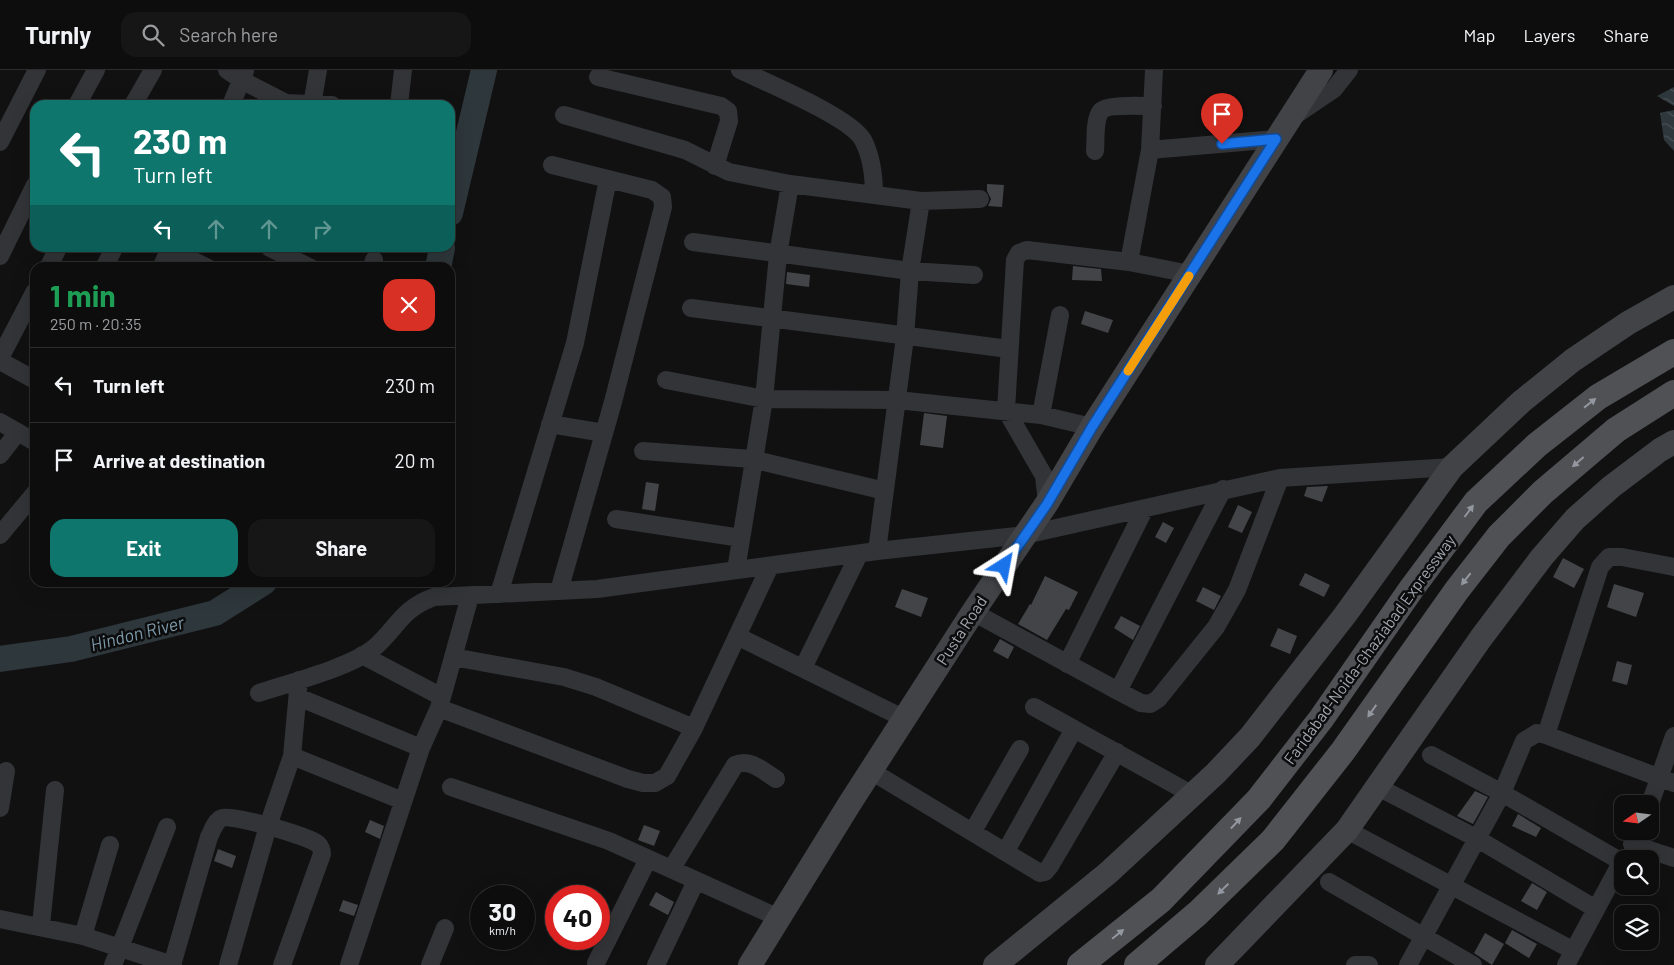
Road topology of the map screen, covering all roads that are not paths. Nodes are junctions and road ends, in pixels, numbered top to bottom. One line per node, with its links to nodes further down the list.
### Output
1 (37, 70): 23 (street)
2 (96, 70): 13 (street)
3 (153, 70): 14 (street)
4 (227, 70): 11 (street)
5 (318, 70): 17 (street)
6 (403, 70): 18 (street)
7 (740, 70): 31 (street)
8 (1154, 70): 19 (street)
9 (1321, 70): 21 (street, Pusta Road)
10 (1349, 70): 21 (street)
11 (243, 75): 15 (street); 16 (street)
12 (598, 77): 27 (street)
13 (80, 100)
14 (136, 100)
15 (233, 100)
16 (283, 100)
17 (313, 100)
18 (400, 100)
19 (1153, 106): 24 (street); 25 (street)
20 (564, 115): 27 (street)
21 (1290, 119): 22 (street, Pusta Road)
22 (1276, 139): 24 (street); 43 (street, Pusta Road)
23 (0, 142)
24 (1150, 150): 41 (street)
25 (1095, 151)
26 (552, 165): 28 (street)
27 (715, 166): 29 (street)
28 (608, 179): 62 (street); 65 (street)
29 (790, 184): 31 (street); 37 (street)
30 (30, 195): 38 (street)
31 (874, 195): 33 (street)
32 (980, 199): 33 (street)
33 (921, 201): 42 (street)
34 (693, 242): 37 (street)
35 (178, 252): 39 (street)
36 (283, 252): 40 (street)
37 (778, 255): 42 (street); 49 (street)
38 (0, 256)
39 (197, 262)
40 (301, 262)
41 (1129, 262): 43 (street); 51 (street)
42 (910, 271): 44 (street); 50 (street)
43 (1190, 274): 63 (street, Pusta Road)
44 (974, 275)
45 (1674, 297): 71 (street)
46 (30, 302): 53 (street)
47 (691, 308): 49 (street)
48 (1060, 315): 60 (street)
49 (773, 319): 50 (street); 57 (street)
50 (905, 337): 51 (street); 58 (street)
51 (1009, 349): 59 (street)
52 (1674, 352): 159 (main road, Faridabad-Noida-Ghaziabad Expressway, one-way to 52)
53 (0, 360): 54 (street)
54 (30, 377)
55 (666, 380): 57 (street)
56 (1674, 393): 160 (main road, one-way to 160)
57 (764, 399): 58 (street); 70 (street)
58 (897, 400): 59 (street); 74 (street)
59 (1006, 410): 60 (street); 76 (street)
60 (1041, 415): 63 (street)
61 (0, 422): 64 (street)
62 (550, 424): 65 (street); 89 (street)
63 (1092, 427): 76 (street, Pusta Road)
64 (18, 432): 66 (street); 69 (street)
65 (604, 433): 88 (street)
66 (30, 439)
67 (1674, 442): 116 (street)
68 (643, 451): 70 (street)
69 (0, 455)
70 (752, 459): 74 (street); 82 (street)
71 (1452, 467): 72 (street); 120 (street)
72 (1280, 478): 73 (street); 98 (street)
73 (1223, 489): 77 (street); 98 (street)
74 (885, 491): 83 (street)
75 (30, 497): 78 (street)
76 (1047, 504): 81 (street, Pusta Road)
77 (1144, 510): 81 (street); 95 (street)
78 (7, 514): 80 (street)
79 (616, 519): 82 (street)
80 (0, 535)
81 (1025, 535): 83 (street); 91 (street, Pusta Road)
82 (741, 538): 87 (street)
83 (877, 551): 84 (street)
84 (859, 554): 85 (street); 96 (street)
85 (770, 566): 87 (street); 92 (street)
86 (1674, 567): 105 (street)
87 (736, 570): 88 (street)
88 (558, 591): 89 (street)
89 (498, 594): 90 (street)
90 (470, 596): 93 (street); 94 (street)
91 (973, 612): 95 (street); 102 (street, Pusta Road)
92 (737, 636): 96 (street); 103 (street)
93 (362, 655): 97 (street); 100 (street)
94 (453, 657): 100 (street); 103 (street)
95 (1067, 664): 98 (street)
96 (803, 668): 102 (street)
97 (298, 688): 99 (street); 107 (street); 111 (street)
98 (1118, 691)
99 (259, 693)
100 (440, 702): 103 (street); 107 (street)
101 (1034, 707): 104 (street)
102 (904, 719): 113 (street, Pusta Road)
103 (694, 728)
104 (1074, 729): 109 (street); 131 (street)
105 (1546, 735): 115 (street); 119 (street)
106 (1674, 736): 115 (street)
107 (421, 748): 122 (street)
108 (1020, 749): 127 (street)
109 (1117, 752): 120 (street); 131 (street)
110 (1431, 755): 119 (street)
111 (292, 756): 122 (street); 125 (street)
112 (6, 771): 123 (street)
113 (871, 771): 127 (street); 141 (street, Pusta Road)
114 (776, 779): 135 (street)
115 (1667, 781): 121 (street)
116 (1376, 786): 126 (street); 128 (street)
117 (452, 787): 134 (street)
118 (55, 790): 143 (street)
119 (1502, 793): 128 (street); 130 (street)
120 (1193, 795): 158 (street)
121 (1657, 795)
122 (403, 802): 154 (street)
123 (0, 808)
124 (167, 826): 147 (street)
125 (268, 826): 151 (street); 152 (street); 153 (street)
126 (1347, 830): 139 (street); 161 (street)
127 (973, 831): 131 (street)
128 (1476, 838): 139 (street); 140 (street)
129 (110, 845): 145 (street)
130 (1625, 850)
131 (1006, 851)
132 (1659, 856): 133 (street)
133 (1674, 858)
134 (648, 859): 135 (street); 149 (street)
135 (672, 868): 137 (street)
136 (1614, 875): 140 (street)
137 (696, 881): 141 (street); 156 (street)
138 (1329, 882): 146 (street)
139 (1452, 885): 146 (street); 148 (street)
140 (1596, 909): 148 (street)
141 (779, 918): 157 (street, Pusta Road)
142 (0, 919): 143 (street)
143 (41, 926): 145 (street)
144 (445, 928): 155 (street)
145 (83, 936): 147 (street)
146 (1424, 936): 164 (street); 165 (street)
147 (119, 947): 150 (street); 151 (street)
148 (1570, 958)
149 (596, 963)
150 (113, 965)
151 (172, 965)
152 (228, 965)
153 (282, 965)
154 (349, 965)
155 (430, 965)
156 (656, 965)
157 (750, 965)
158 (995, 965)
159 (1080, 965)
160 (1137, 965)
161 (1217, 965)
162 (1355, 965): 163 (street)
163 (1369, 965)
164 (1408, 965)
165 (1473, 965)

